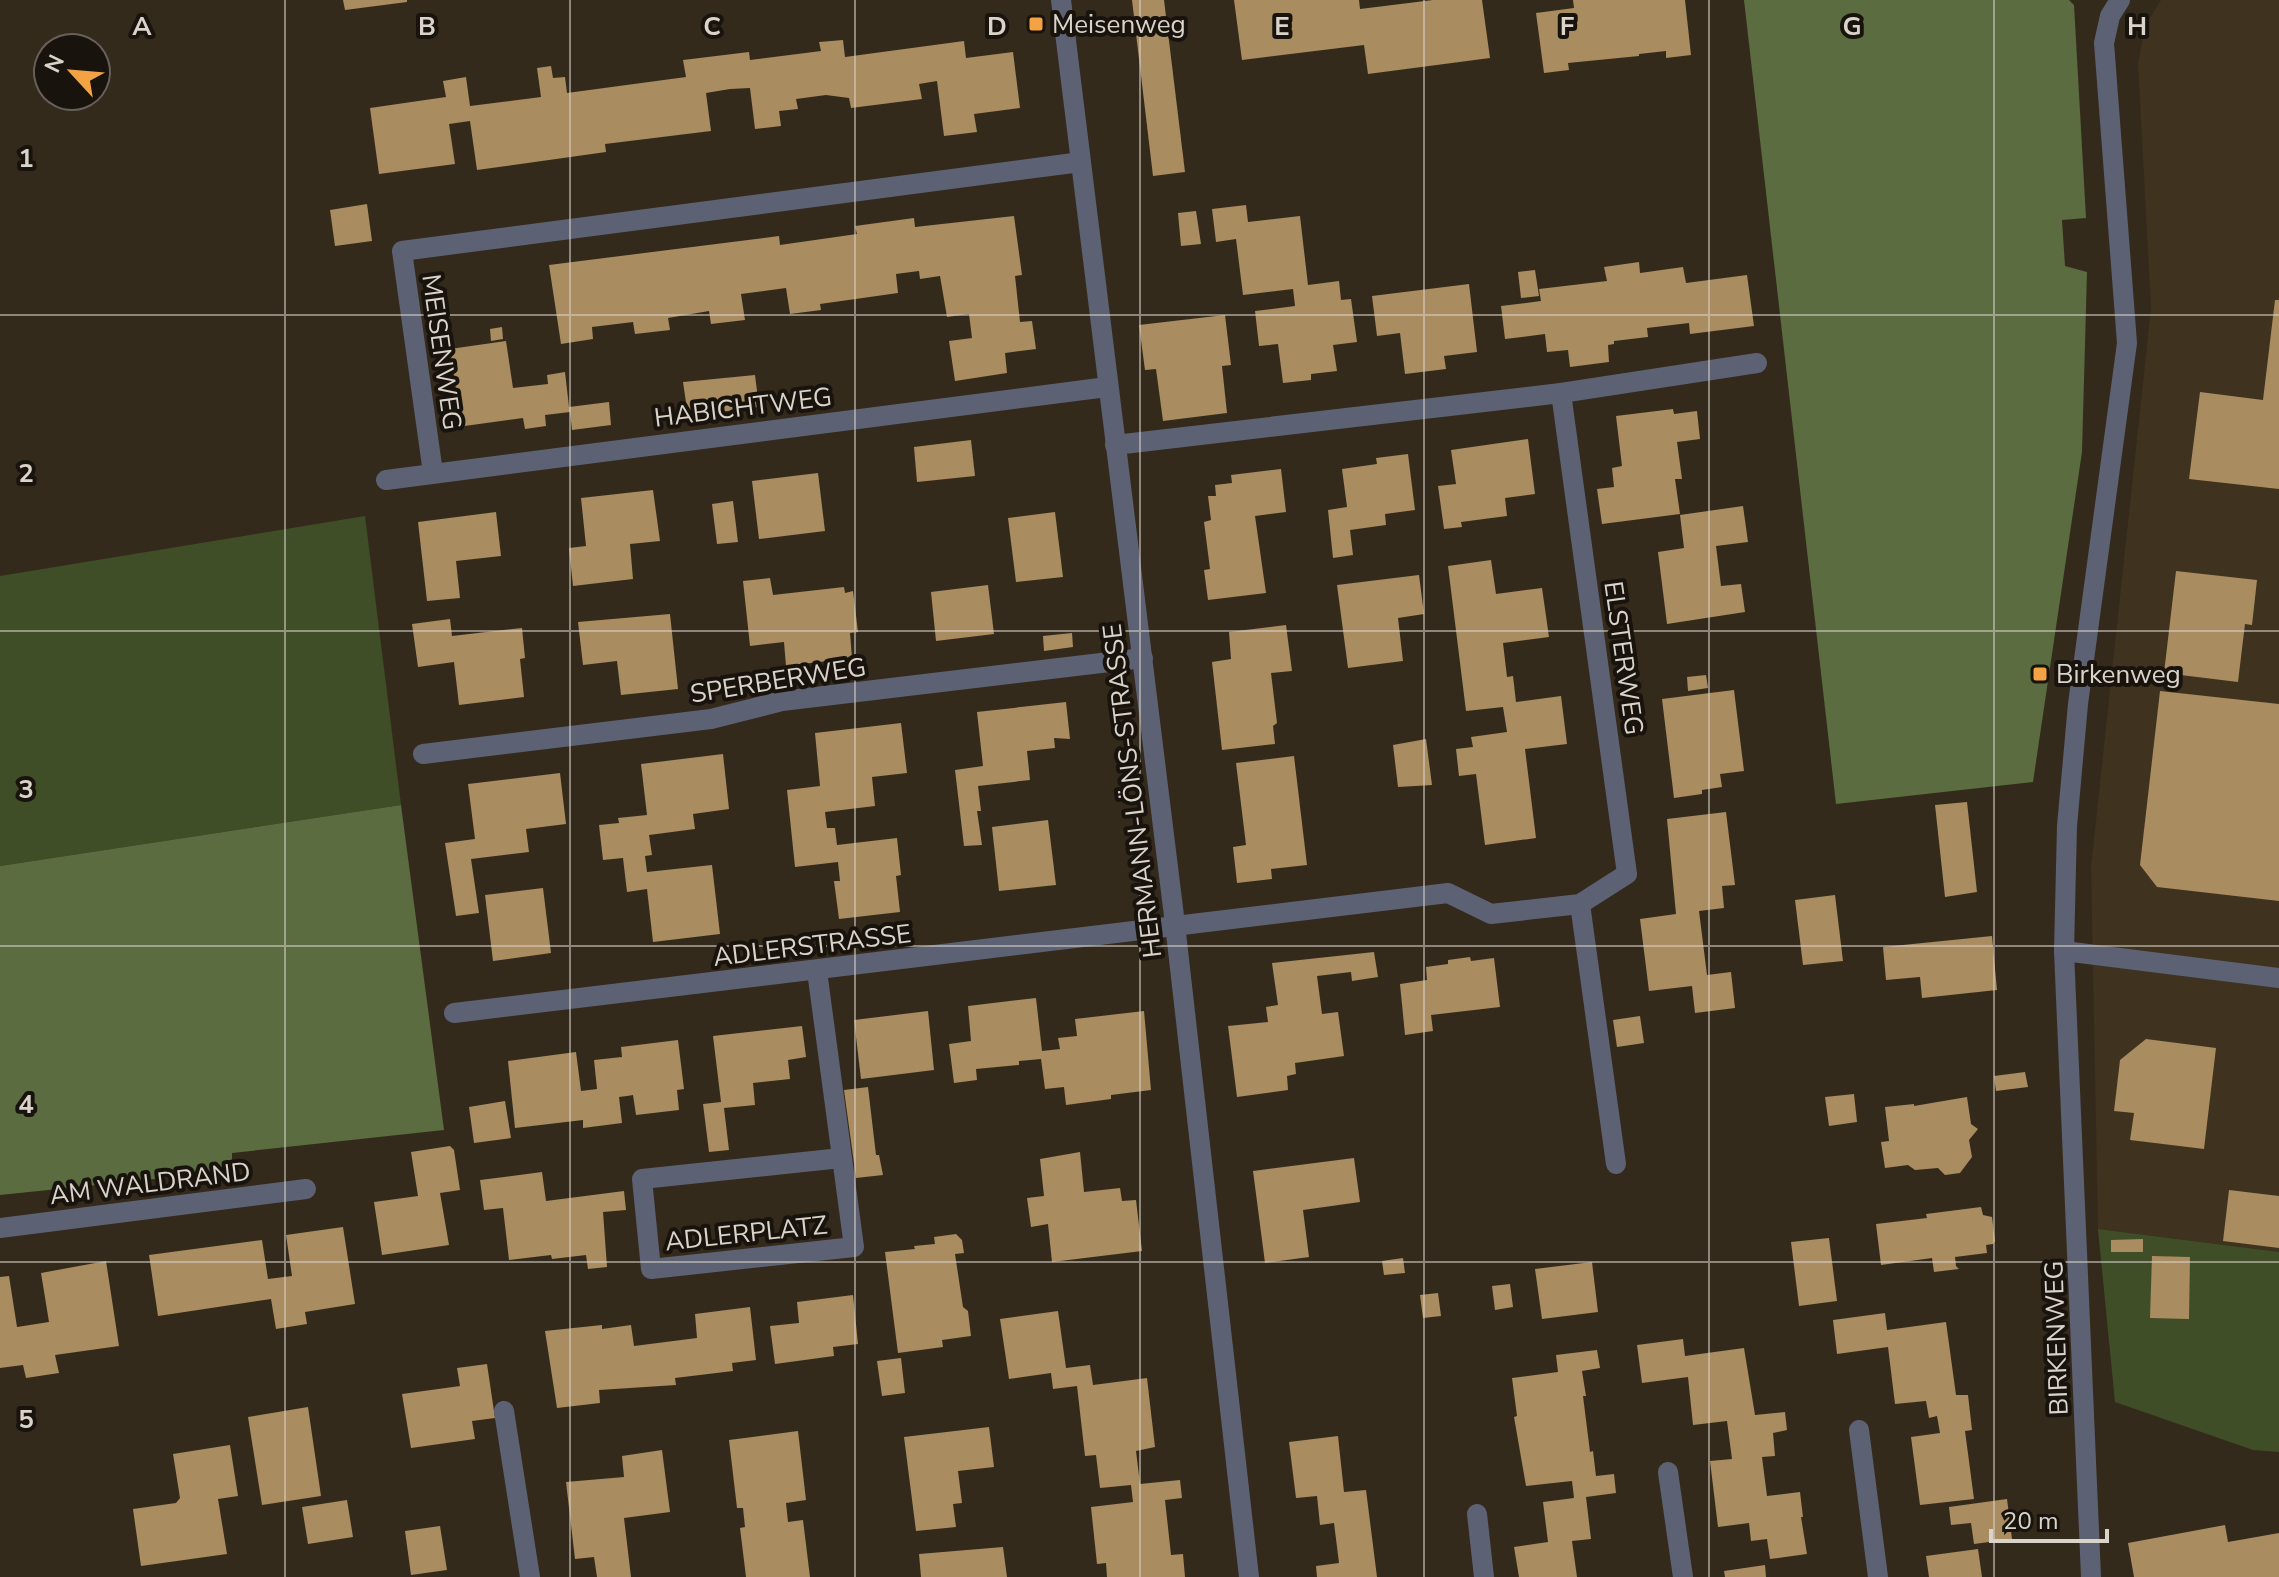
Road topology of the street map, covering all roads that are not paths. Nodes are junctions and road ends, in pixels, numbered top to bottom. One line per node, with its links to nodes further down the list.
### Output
1 (1061, 0): 3 (street, HERMANN-LÖNS-STRASSE)
2 (2120, 0): 14 (street, BIRKENWEG)
3 (1081, 162): 5 (street, HERMANN-LÖNS-STRASSE); 8 (street, MEISENWEG)
4 (1757, 363): 6 (street)
5 (1107, 387): 7 (street, HERMANN-LÖNS-STRASSE); 8 (street, HABICHTWEG)
6 (1561, 393): 7 (street); 12 (street, ELSTERWEG)
7 (1115, 445): 10 (street, HERMANN-LÖNS-STRASSE)
8 (433, 473): 9 (street, HABICHTWEG)
9 (386, 480)
10 (1143, 658): 11 (street, SPERBERWEG); 13 (street, HERMANN-LÖNS-STRASSE)
11 (423, 754)
12 (1580, 904): 13 (street, ELSTERWEG); 19 (street)
13 (1175, 924): 15 (street, ADLERSTRASSE); 27 (street, HERMANN-LÖNS-STRASSE)
14 (2064, 951): 16 (street); 31 (street, BIRKENWEG)
15 (817, 971): 17 (street, ADLERSTRASSE); 18 (street, ADLERPLATZ)
16 (2279, 978)
17 (454, 1013)
18 (841, 1158): 18 (street, ADLERPLATZ)
19 (1616, 1164)
20 (306, 1189): 21 (street, AM WALDRAND)
21 (0, 1228)
22 (504, 1411): 26 (street)
23 (1859, 1430): 30 (street)
24 (1668, 1472): 29 (street)
25 (1477, 1514): 28 (street)
26 (530, 1577)
27 (1249, 1577)
28 (1484, 1577)
29 (1683, 1577)
30 (1878, 1577)
31 (2091, 1577)

